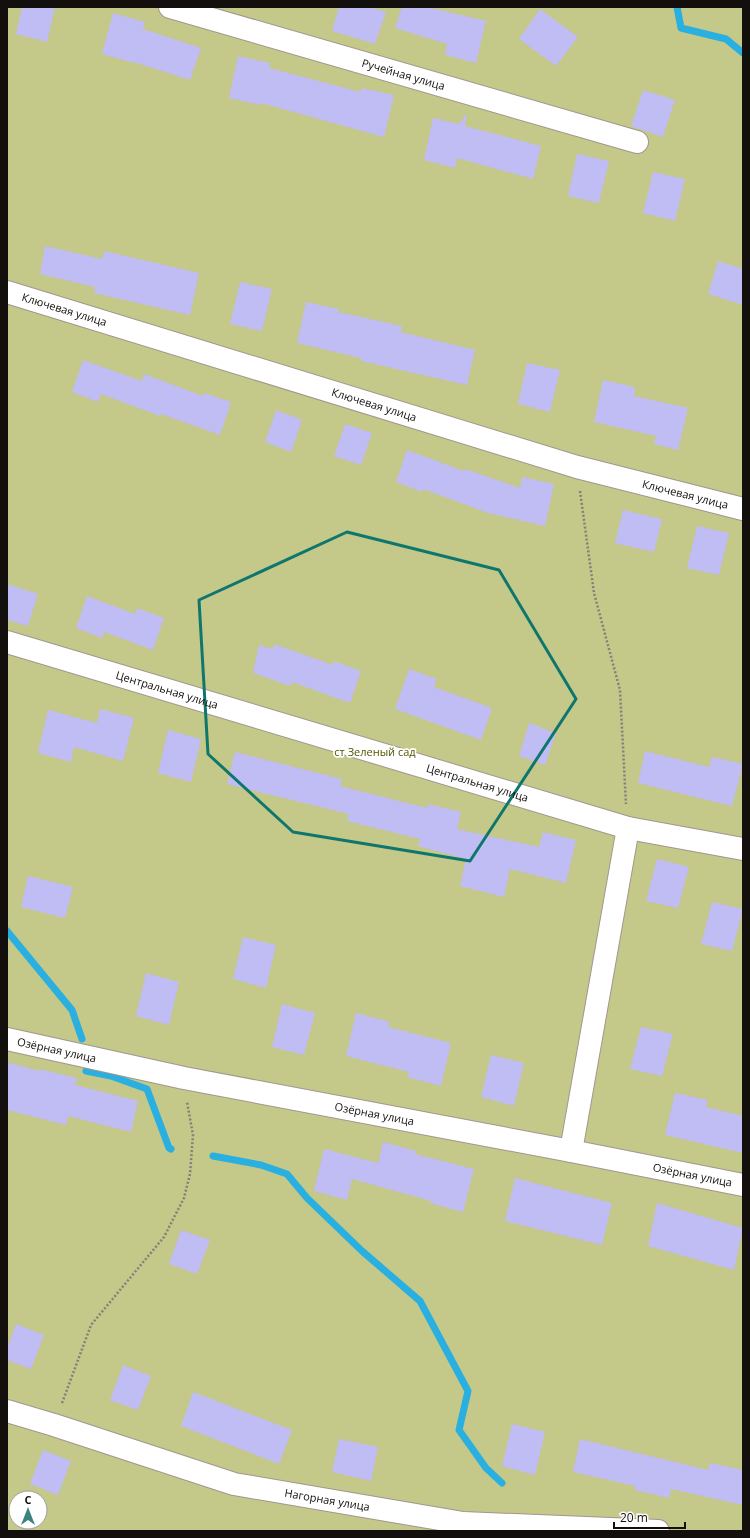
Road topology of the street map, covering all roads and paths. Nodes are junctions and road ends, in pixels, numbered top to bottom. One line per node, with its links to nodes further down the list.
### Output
1 (170, 7): 2 (street, Ручейная улица)
2 (637, 142)
3 (7, 292): 4 (street, Ключевая улица)
4 (577, 467): 5 (street, Ключевая улица); 7 (path)
5 (743, 509)
6 (7, 642): 7 (street, Центральная улица)
7 (628, 828): 8 (street, Центральная улица); 11 (street)
8 (743, 849)
9 (7, 1039): 10 (street, Озёрная улица)
10 (184, 1078): 11 (street, Озёрная улица); 14 (path)
11 (571, 1151): 12 (street, Озёрная улица)
12 (743, 1185)
13 (7, 1411): 14 (street, Нагорная улица)
14 (54, 1424): 15 (street, Нагорная улица)
15 (465, 1527): 16 (street, Нагорная улица)
16 (658, 1531)

